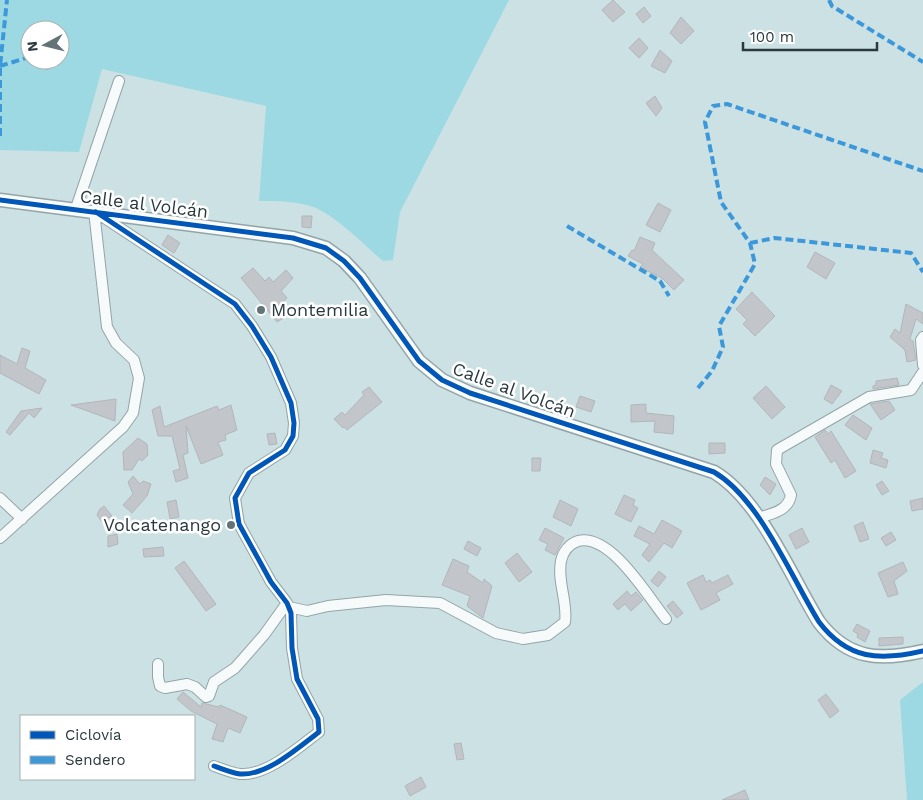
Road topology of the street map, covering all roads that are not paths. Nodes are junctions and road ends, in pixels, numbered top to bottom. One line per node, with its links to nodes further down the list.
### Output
1 (119, 80): 3 (street)
2 (0, 200): 3 (street, Calle al Volcán)
3 (76, 208): 4 (street, Calle al Volcán)
4 (94, 211): 9 (street, Calle al Volcán); 10 (street); 12 (street)
5 (923, 337): 6 (street)
6 (923, 365)
7 (923, 372): 9 (street)
8 (0, 498): 10 (street)
9 (759, 518): 14 (street, Calle al Volcán)
10 (22, 519): 11 (street)
11 (0, 538)
12 (288, 604): 13 (street); 15 (street); 16 (street)
13 (666, 620)
14 (923, 651)
15 (158, 664)
16 (214, 766)

